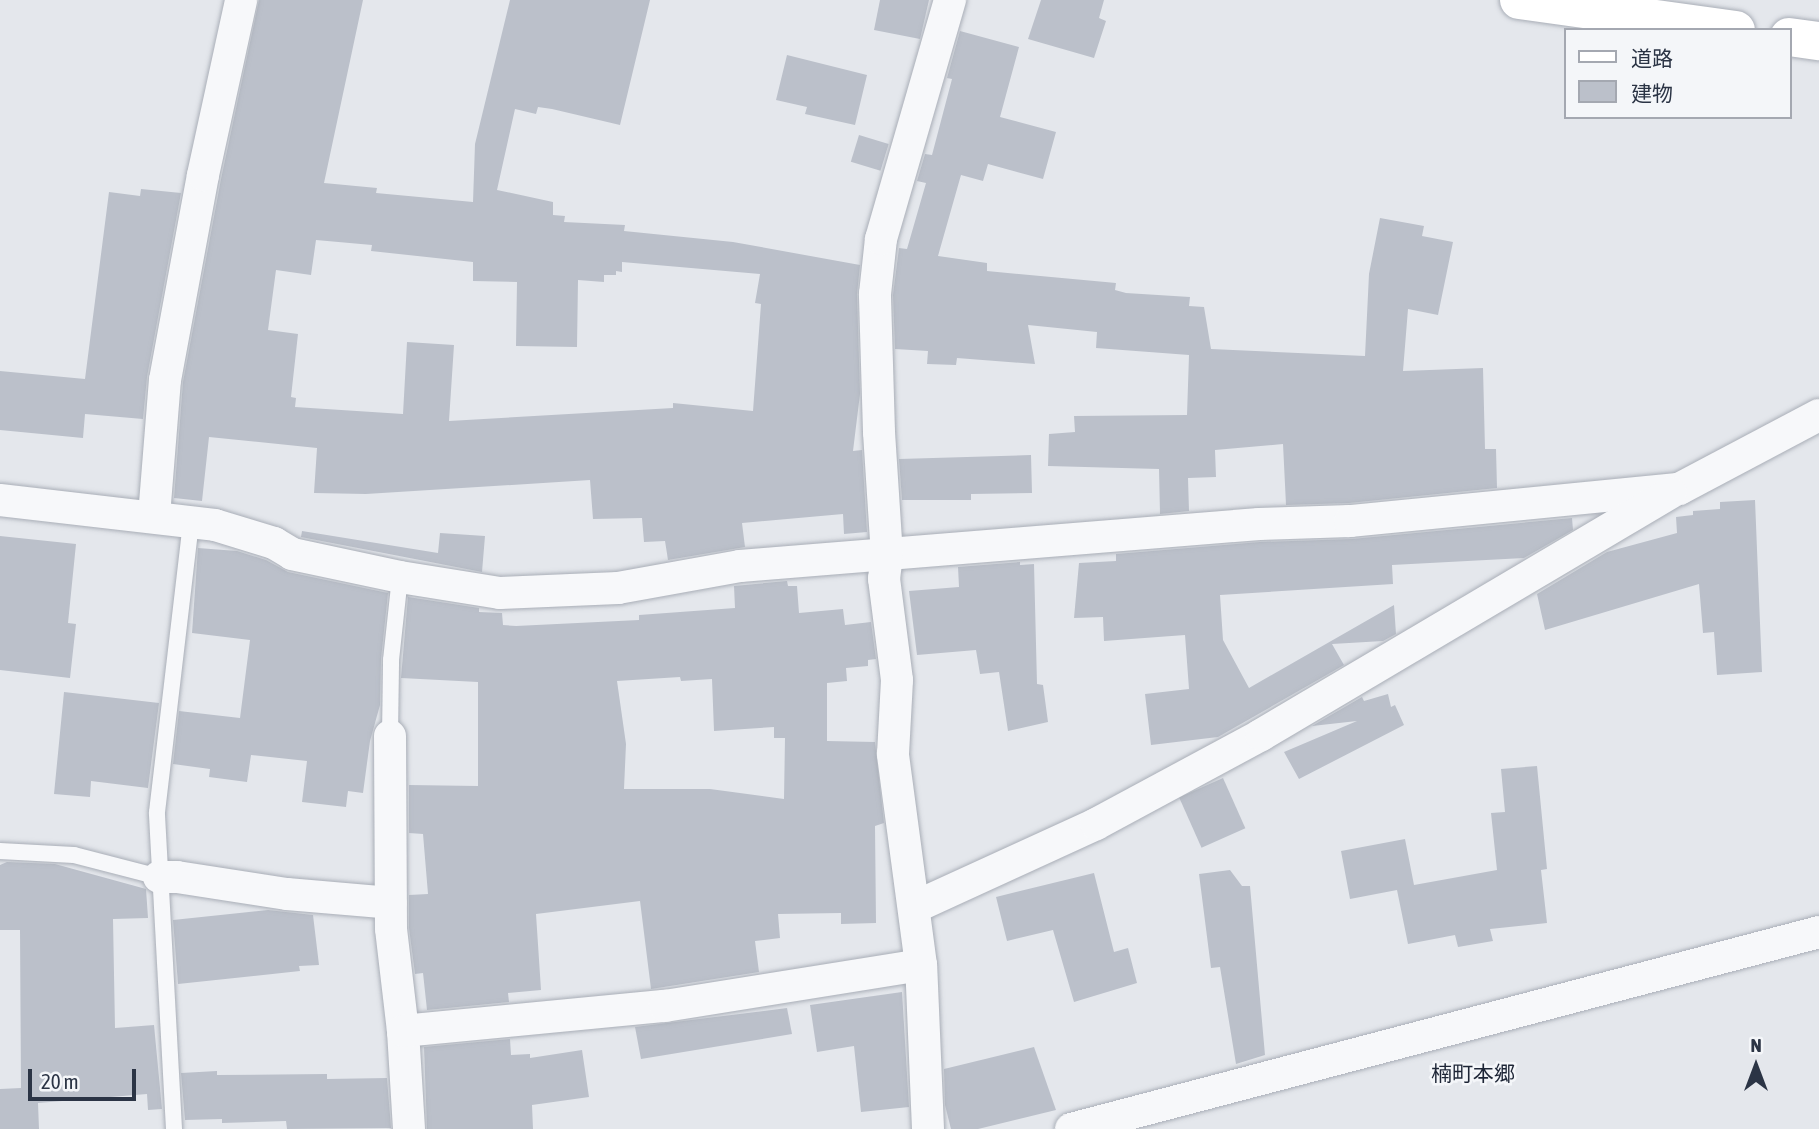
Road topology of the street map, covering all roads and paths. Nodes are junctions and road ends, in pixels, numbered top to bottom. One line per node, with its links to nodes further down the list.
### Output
1 (241, 0): 11 (street)
2 (950, 0): 13 (street)
3 (1519, 0): 4 (street)
4 (1582, 4): 5 (street)
5 (1724, 28)
6 (1791, 37): 7 (street)
7 (1819, 41)
8 (1819, 415): 9 (street)
9 (1679, 489): 13 (street); 19 (street)
10 (0, 500): 11 (street)
11 (154, 516): 12 (street)
12 (191, 521): 14 (street); 17 (lane)
13 (887, 556): 14 (street); 19 (street)
14 (400, 577): 15 (lane)
15 (390, 736): 18 (street)
16 (0, 851): 17 (lane)
17 (159, 877): 18 (street); 23 (lane)
18 (391, 903): 22 (street)
19 (915, 907): 21 (street)
20 (1819, 932): 26 (street)
21 (921, 965): 22 (street); 25 (street)
22 (403, 1031): 24 (street)
23 (174, 1129)
24 (409, 1129)
25 (928, 1129)
26 (1071, 1129)

